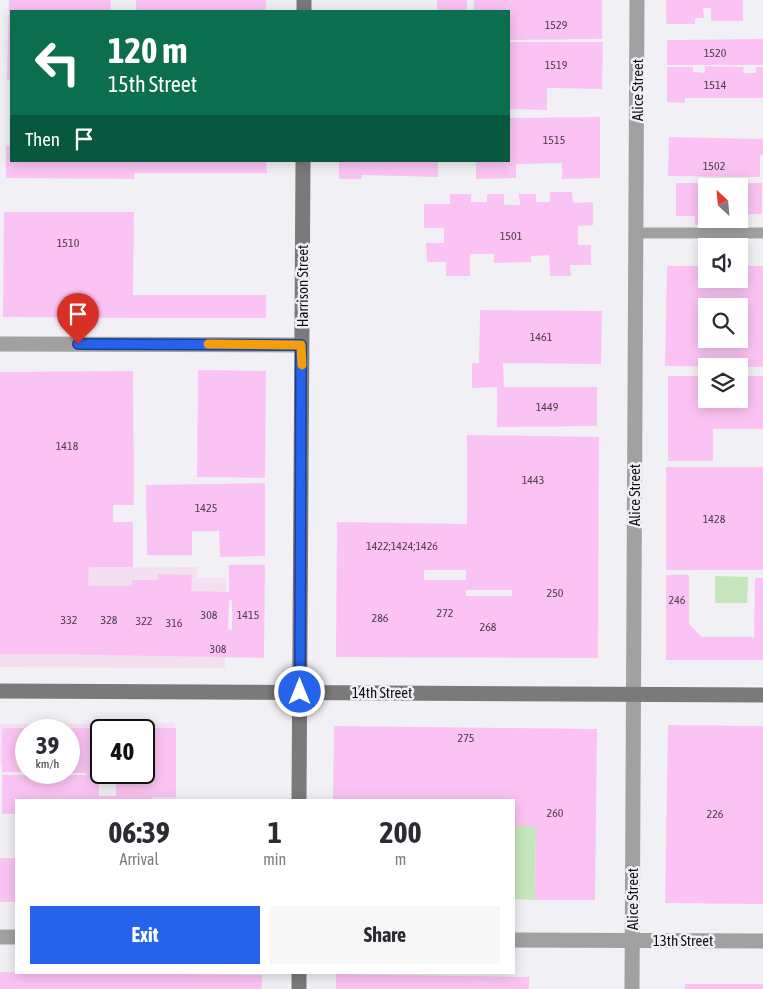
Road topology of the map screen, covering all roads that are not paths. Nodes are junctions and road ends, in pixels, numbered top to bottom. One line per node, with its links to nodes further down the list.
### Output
1 (637, 0): 3 (street, Alice Street)
2 (303, 162): 6 (main road, Harrison Street)
3 (636, 233): 4 (lane); 9 (street, Alice Street)
4 (763, 233)
5 (0, 344): 6 (street)
6 (301, 345): 8 (main road, Harrison Street)
7 (0, 690): 8 (main road, 14th Street)
8 (300, 692): 9 (main road, 14th Street); 11 (main road, Harrison Street)
9 (633, 694): 10 (main road, 14th Street); 15 (street, Alice Street)
10 (763, 695)
11 (299, 799)
12 (0, 937): 13 (street)
13 (15, 937)
14 (515, 940): 15 (street, 13th Street)
15 (632, 940): 16 (street, 13th Street); 19 (street, Alice Street)
16 (763, 941)
17 (299, 974): 18 (main road)
18 (299, 989)
19 (632, 989)

